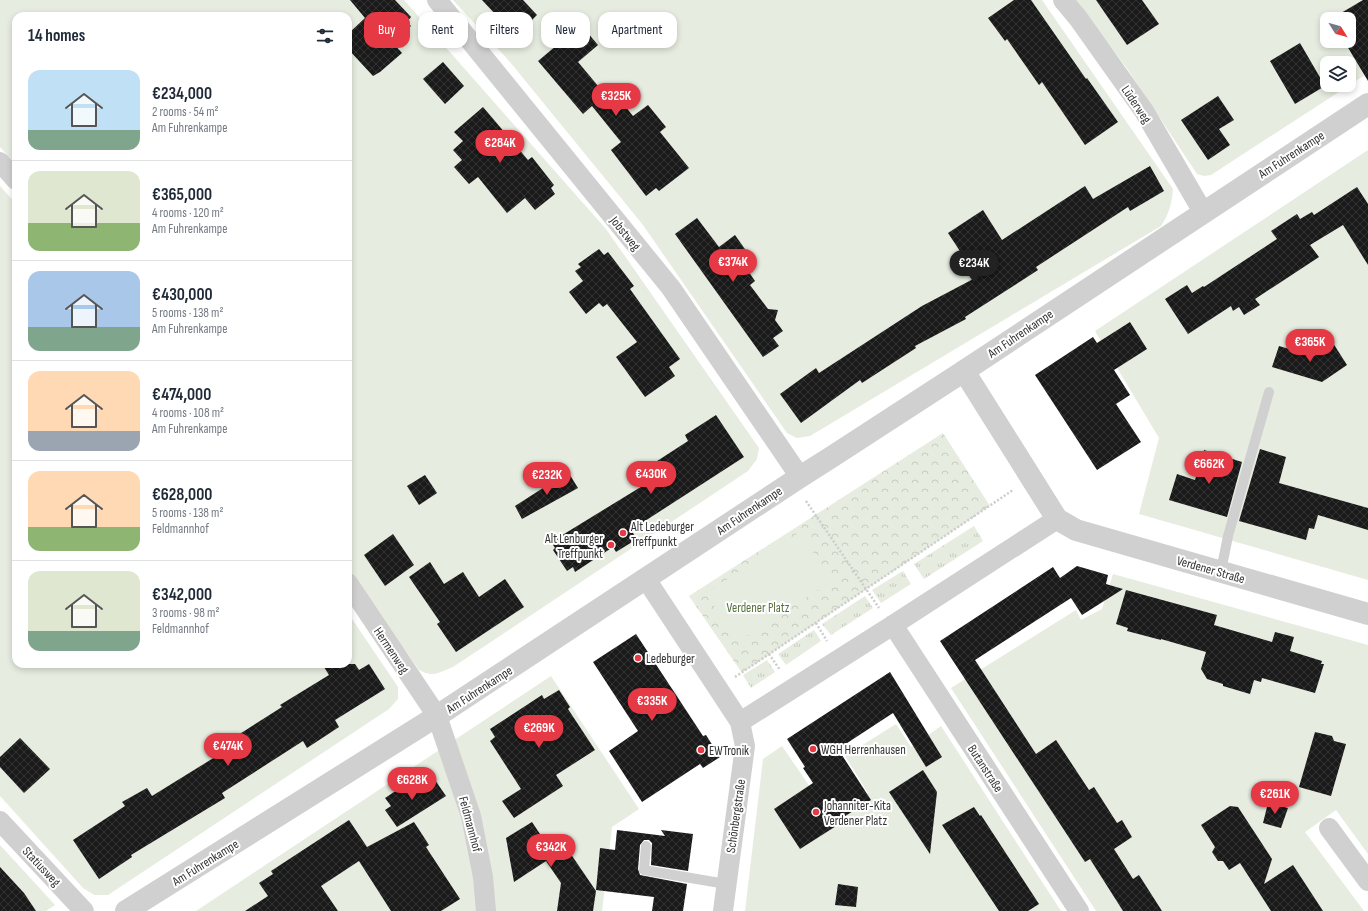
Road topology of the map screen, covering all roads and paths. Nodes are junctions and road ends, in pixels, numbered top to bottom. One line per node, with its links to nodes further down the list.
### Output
1 (437, 0): 10 (street, Jobstweg)
2 (1063, 0): 6 (street, Lüderweg)
3 (1368, 104): 6 (street, Am Fuhrenkampe)
4 (0, 162): 5 (street)
5 (12, 176)
6 (1203, 212): 7 (street, Am Fuhrenkampe)
7 (964, 371): 9 (street); 10 (street, Am Fuhrenkampe)
8 (1269, 392): 12 (lane)
9 (1031, 478): 11 (street); 15 (path)
10 (796, 479): 13 (street, Am Fuhrenkampe); 15 (path)
11 (1057, 519): 12 (street, Verdener Straße); 17 (street)
12 (1221, 571): 16 (street, Verdener Straße)
13 (646, 579): 18 (street); 19 (street, Am Fuhrenkampe)
14 (352, 589): 19 (street, Hermenweg)
15 (866, 590): 17 (path); 18 (path)
16 (1368, 614)
17 (892, 626): 20 (street); 30 (street, Butanstraße)
18 (718, 689): 20 (street)
19 (437, 716): 27 (street, Am Fuhrenkampe); 28 (street, Feldmannhof)
20 (740, 722): 25 (street, Schönbergstraße)
21 (0, 821): 26 (street, Statiusweg)
22 (1329, 828): 24 (street)
23 (646, 846): 25 (lane)
24 (1368, 882)
25 (726, 884): 29 (street, Schönbergstraße)
26 (84, 911)
27 (126, 911)
28 (486, 911)
29 (723, 911)
30 (1079, 911)

